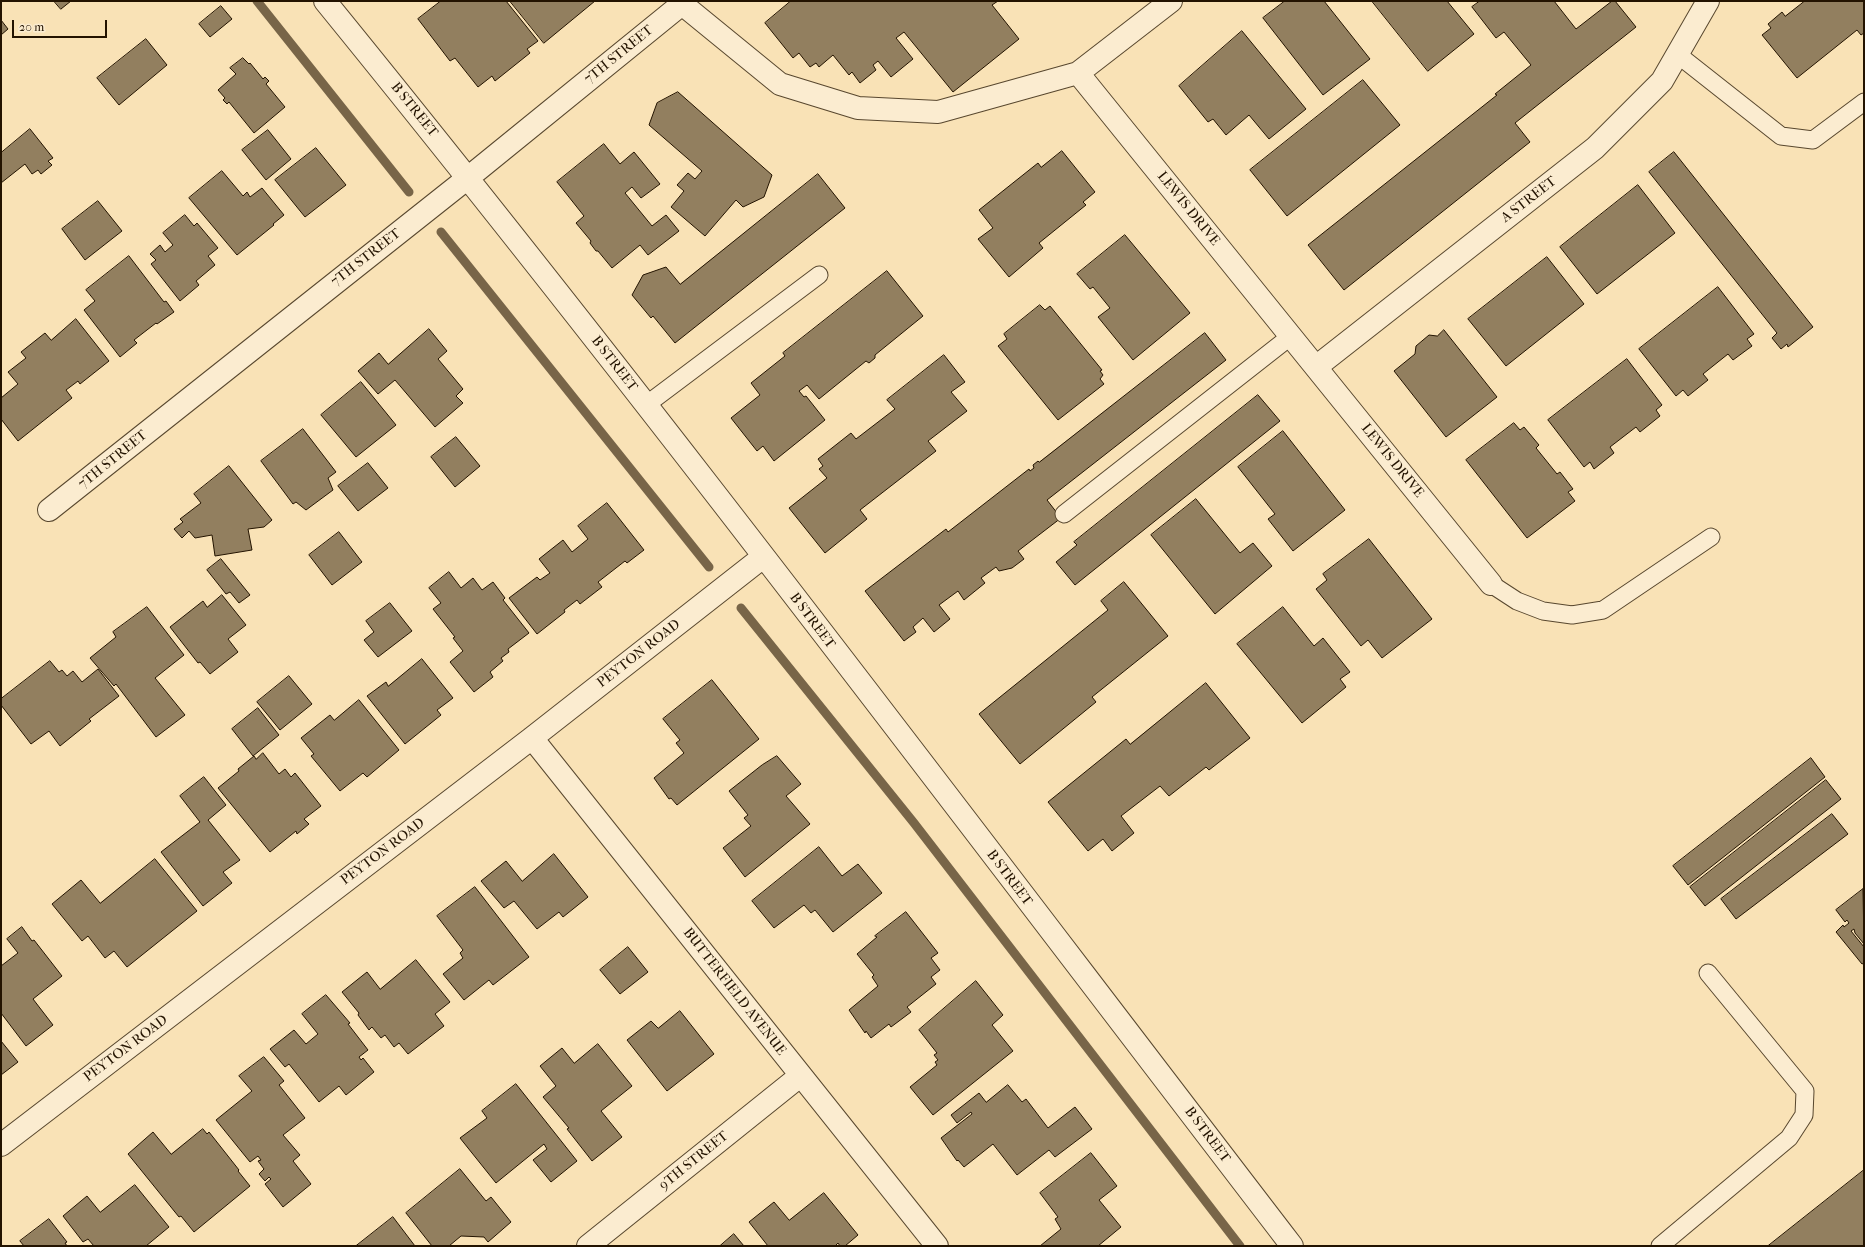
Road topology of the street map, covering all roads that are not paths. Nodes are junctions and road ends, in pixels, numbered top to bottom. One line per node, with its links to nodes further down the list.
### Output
1 (325, 1): 8 (street, B STREET)
2 (1171, 1): 6 (street)
3 (1708, 1): 5 (street, A STREET)
4 (682, 2): 6 (street); 8 (street, 7TH STREET)
5 (1677, 54): 7 (lane); 11 (street, A STREET)
6 (1078, 73): 10 (street, LEWIS DRIVE)
7 (1864, 102)
8 (468, 177): 12 (street, B STREET); 13 (street, 7TH STREET)
9 (819, 275): 12 (lane)
10 (1291, 336): 11 (street, LEWIS DRIVE); 14 (lane)
11 (1316, 367): 17 (street, LEWIS DRIVE)
12 (646, 405): 16 (street, B STREET)
13 (49, 510)
14 (1064, 514)
15 (1711, 537): 17 (lane)
16 (764, 557): 18 (street, PEYTON ROAD); 24 (street, B STREET)
17 (1491, 584)
18 (532, 738): 20 (street, BUTTERFIELD AVENUE); 21 (street, PEYTON ROAD)
19 (1708, 973): 25 (lane)
20 (800, 1076): 22 (street, 9TH STREET); 23 (street, BUTTERFIELD AVENUE)
21 (1, 1145)
22 (588, 1246)
23 (936, 1246)
24 (1292, 1246)
25 (1660, 1246)

